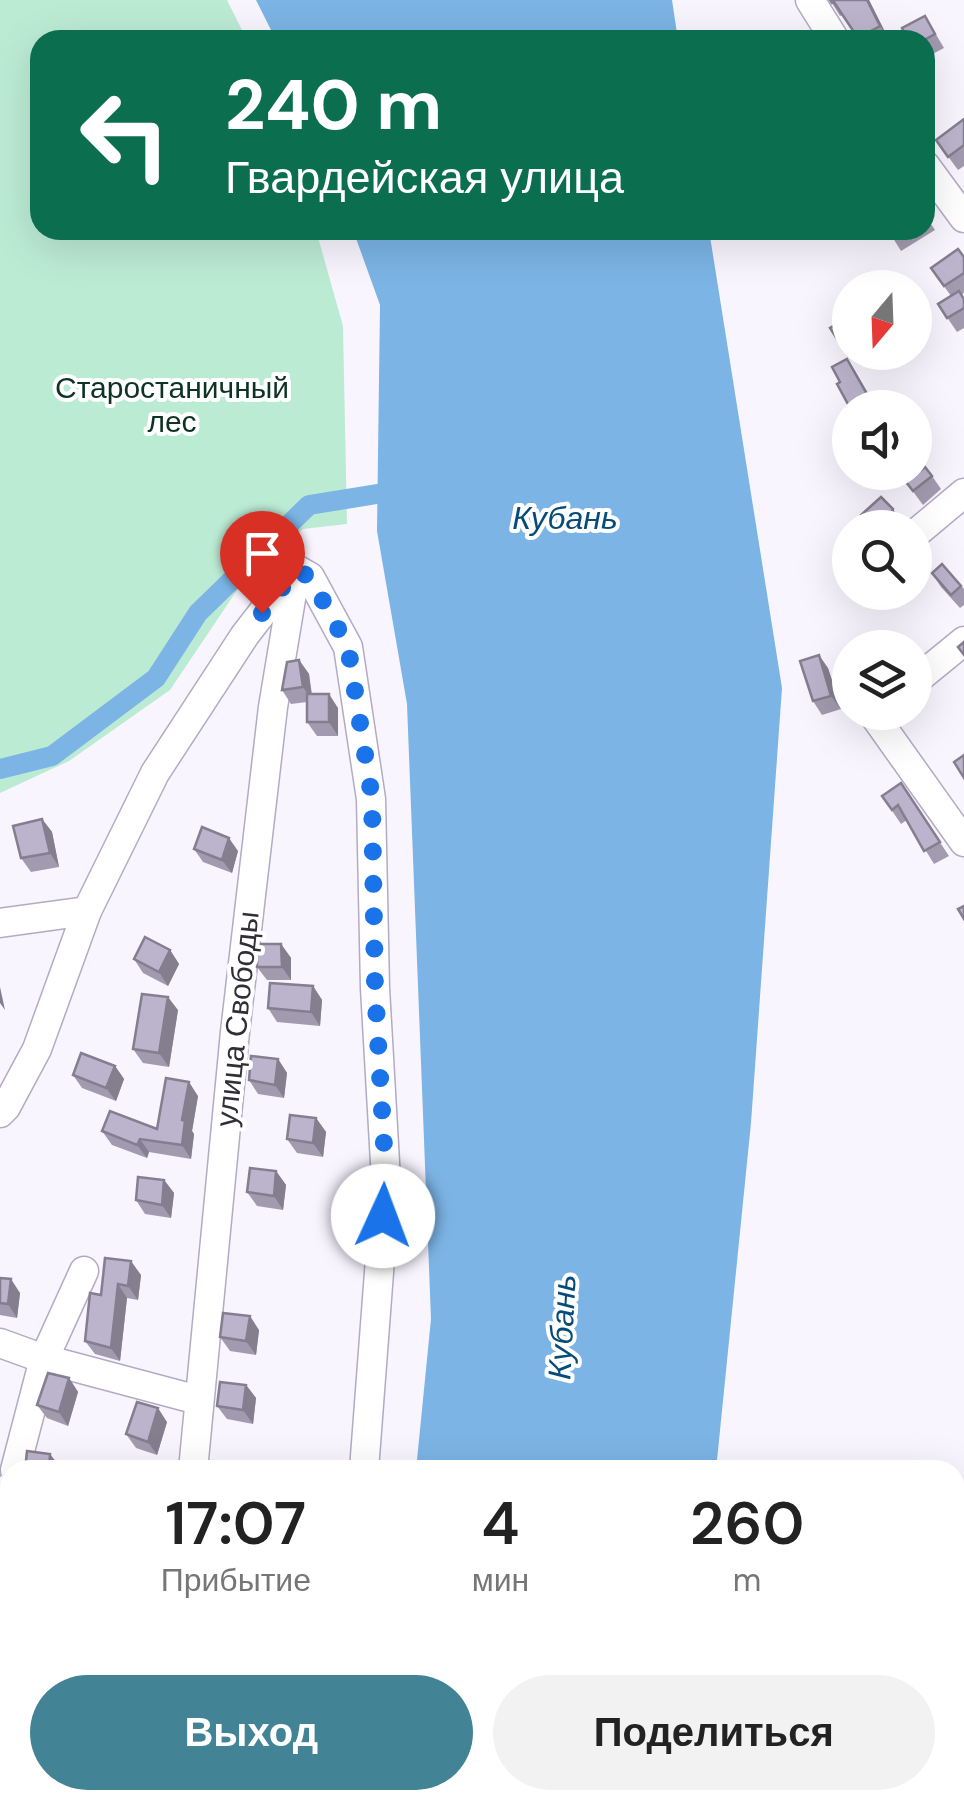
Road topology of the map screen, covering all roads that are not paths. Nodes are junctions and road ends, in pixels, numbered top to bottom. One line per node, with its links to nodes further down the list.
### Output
1 (810, 0): 2 (street)
2 (829, 30)
3 (935, 179): 4 (street)
4 (964, 218)
5 (964, 493): 6 (street)
6 (932, 520)
7 (296, 570): 12 (street); 18 (street, улица Свободы); 21 (street)
8 (964, 641): 9 (street)
9 (932, 666)
10 (887, 730): 11 (street)
11 (964, 842)
12 (87, 911): 13 (street); 14 (street)
13 (0, 923)
14 (0, 1112)
15 (84, 1271): 17 (street)
16 (0, 1343): 17 (street)
17 (44, 1359): 18 (street); 19 (street)
18 (198, 1400): 20 (street, улица Свободы)
19 (17, 1460)
20 (194, 1460)
21 (365, 1460)

